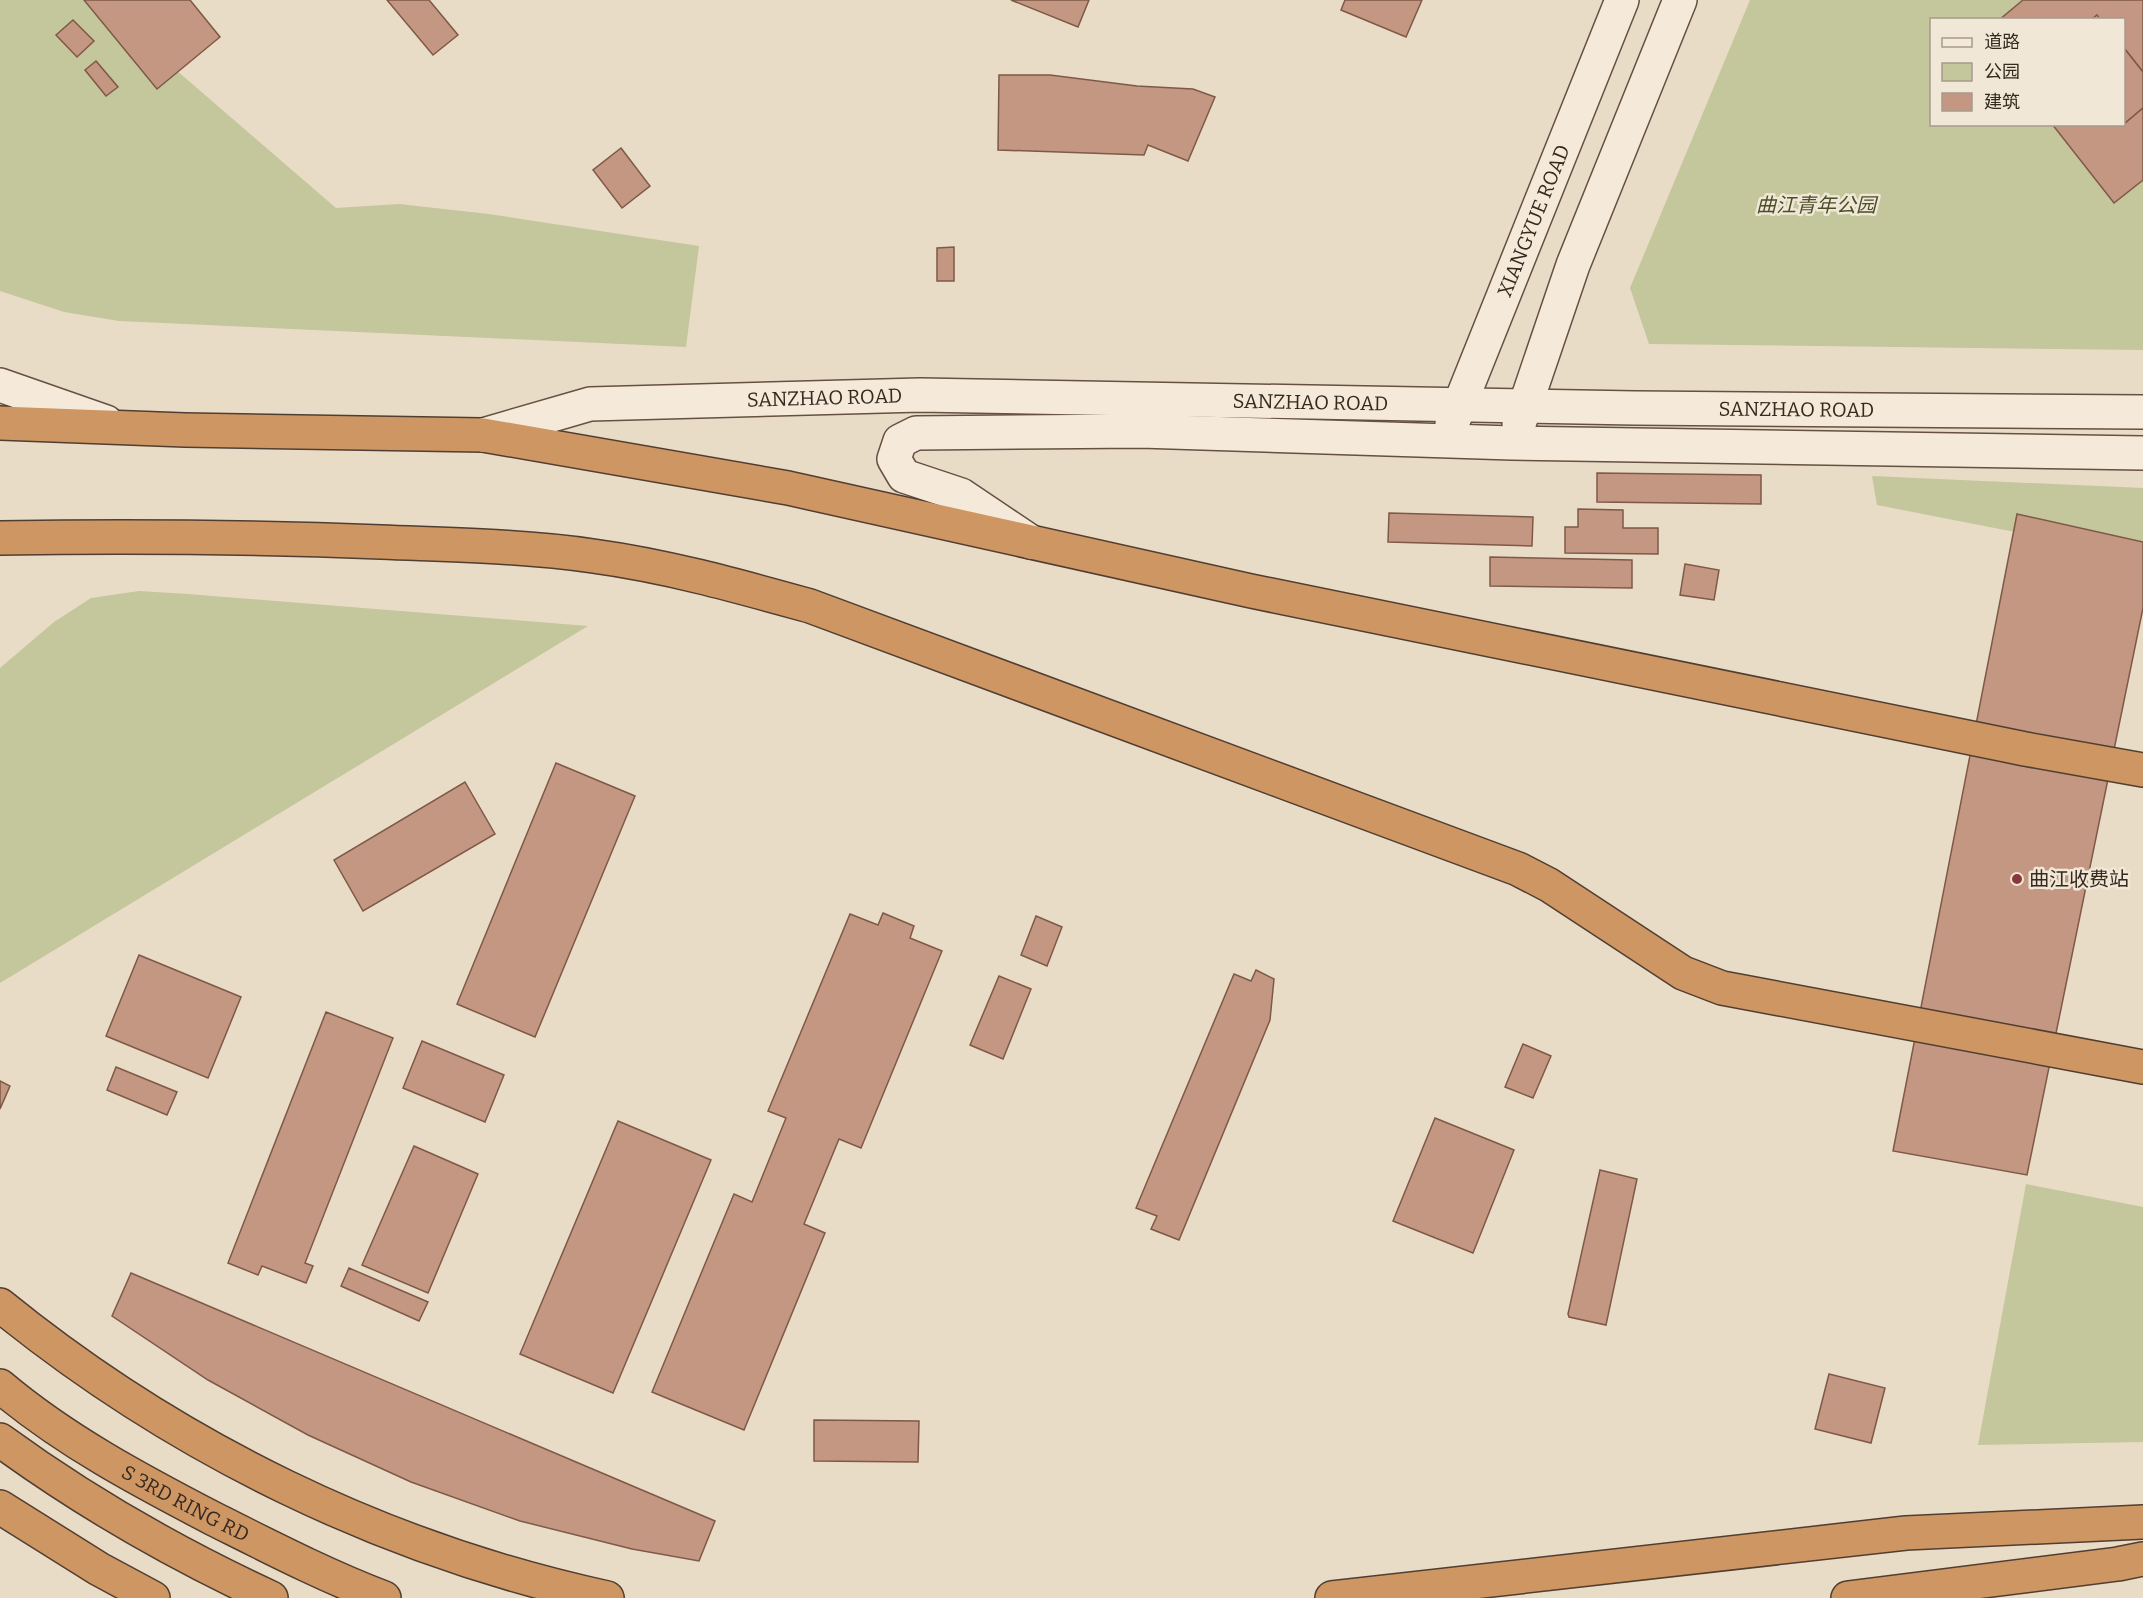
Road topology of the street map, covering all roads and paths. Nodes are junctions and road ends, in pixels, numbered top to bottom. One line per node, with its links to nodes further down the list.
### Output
1 (1622, 0): 4 (street, XIANGYUE ROAD)
2 (1680, 0): 5 (street)
3 (0, 385): 8 (street)
4 (1460, 405): 5 (street, SANZHAO ROAD); 9 (street, SANZHAO ROAD); 10 (street, XIANGYUE ROAD)
5 (1525, 406): 6 (street, SANZHAO ROAD); 11 (street)
6 (2143, 412)
7 (0, 423): 8 (highway)
8 (122, 428): 9 (highway)
9 (483, 435): 15 (highway)
10 (1445, 441): 11 (street, SANZHAO ROAD); 15 (street, SANZHAO ROAD)
11 (1512, 443): 12 (street, SANZHAO ROAD)
12 (2143, 453)
13 (77, 537): 14 (highway); 16 (highway); 18 (highway)
14 (0, 538)
15 (1032, 543): 17 (highway)
16 (0, 556)
17 (2143, 770)
18 (2143, 1067)
19 (0, 1305): 30 (highway)
20 (0, 1386): 29 (highway, S 3RD RING RD)
21 (0, 1440): 28 (highway)
22 (0, 1508): 26 (highway)
23 (2143, 1522): 31 (highway)
24 (0, 1529): 26 (highway)
25 (2143, 1559): 32 (highway)
26 (85, 1560): 27 (highway)
27 (153, 1598)
28 (271, 1598)
29 (384, 1598)
30 (607, 1598)
31 (1332, 1598)
32 (1848, 1598)

